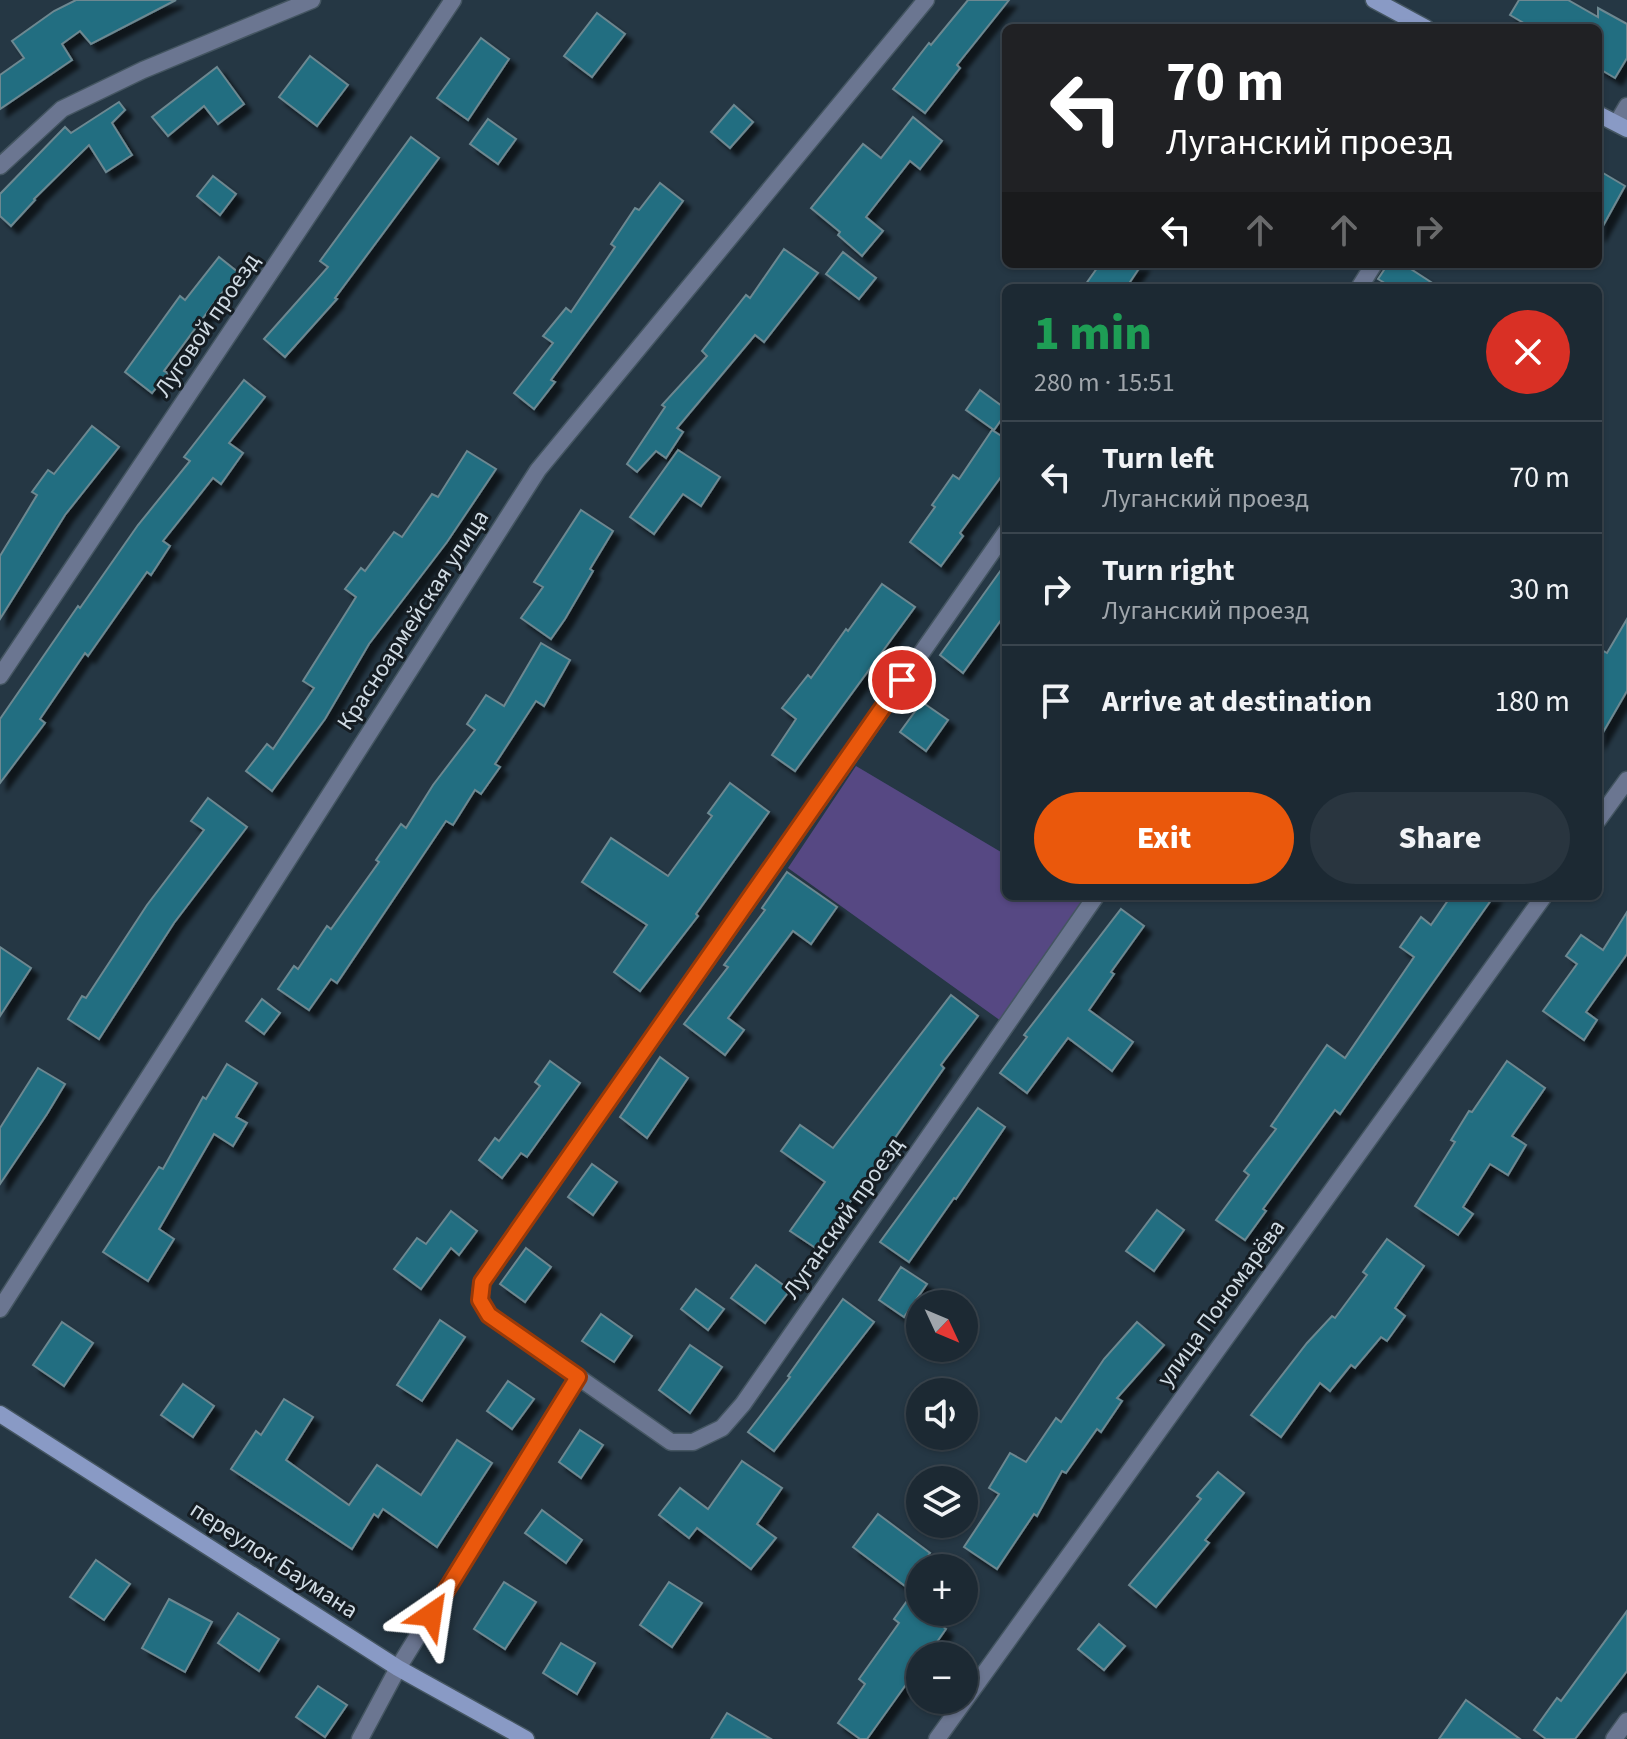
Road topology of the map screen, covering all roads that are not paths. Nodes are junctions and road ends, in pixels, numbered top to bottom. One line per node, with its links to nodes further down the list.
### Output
1 (312, 0): 9 (street)
2 (453, 0): 11 (street, Луговой проезд)
3 (926, 0): 16 (street, Красноармейская улица)
4 (1374, 0): 5 (street)
5 (1419, 24)
6 (1627, 106): 8 (street)
7 (1602, 116): 8 (street)
8 (1622, 126)
9 (0, 166)
10 (1002, 538): 17 (street, Луганский проезд)
11 (0, 676)
12 (1627, 780): 13 (street)
13 (1602, 814)
14 (1093, 900): 17 (street, Луганский проезд)
15 (1541, 900): 23 (street, улица Пономарёва)
16 (0, 1309)
17 (578, 1377): 19 (street)
18 (0, 1414): 19 (street, переулок Баумана)
19 (398, 1668): 21 (street); 22 (street, переулок Баумана)
20 (1627, 1721): 24 (street)
21 (360, 1739)
22 (526, 1739)
23 (937, 1739)
24 (1614, 1739)

